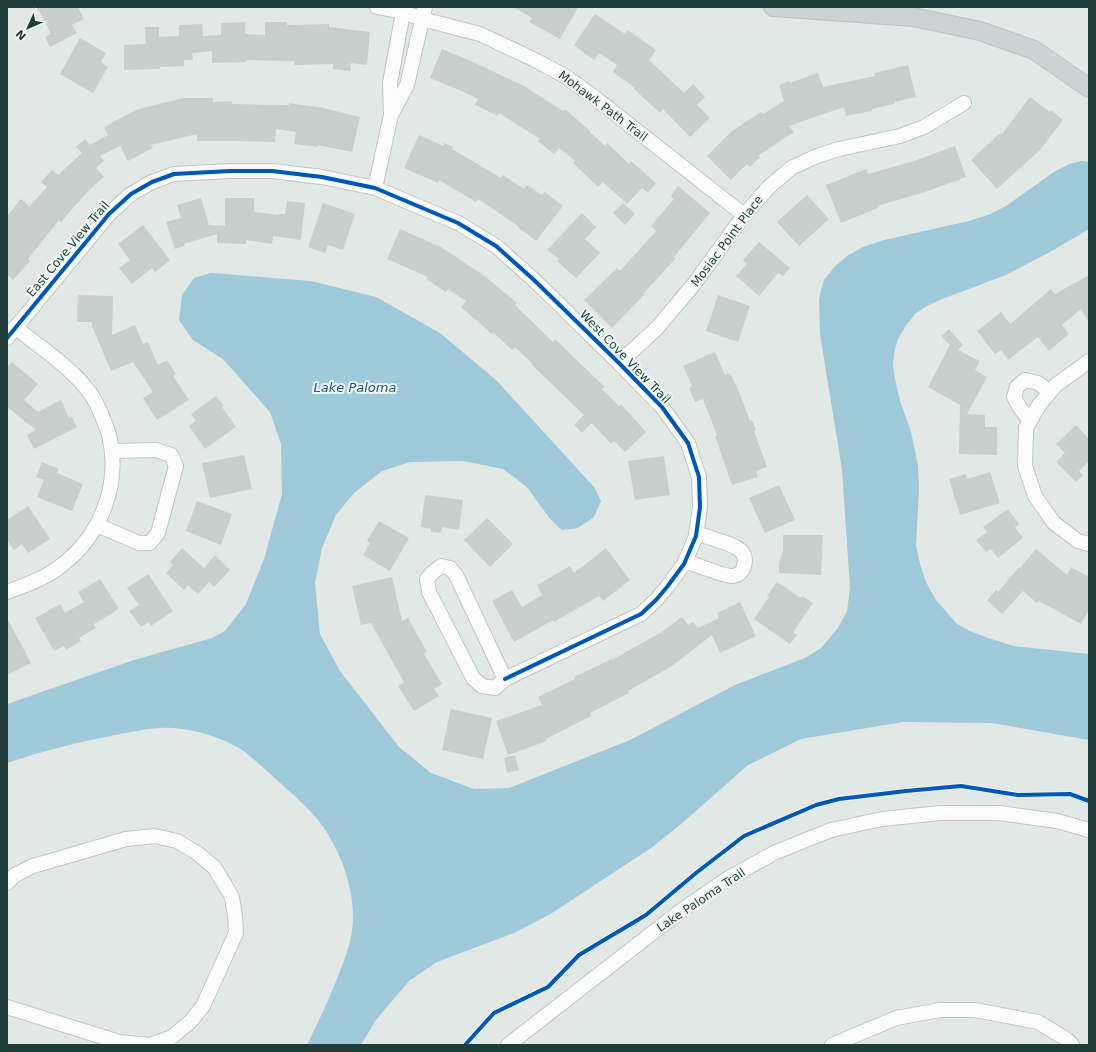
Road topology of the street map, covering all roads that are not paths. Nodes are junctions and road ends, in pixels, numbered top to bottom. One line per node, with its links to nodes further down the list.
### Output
1 (377, 7): 3 (street, Mohawk Path Trail)
2 (773, 7): 5 (main road)
3 (404, 10): 4 (street, Mohawk Path Trail); 7 (street)
4 (424, 13): 7 (street); 9 (street, Mohawk Path Trail)
5 (1089, 88)
6 (964, 103): 9 (street, Mosiac Point Place)
7 (392, 115): 8 (street)
8 (375, 188): 10 (street, East Cove View Trail); 12 (street, West Cove View Trail)
9 (744, 215): 12 (street, Mosiac Point Place)
10 (11, 332): 15 (street)
11 (1089, 361): 13 (street)
12 (619, 363): 17 (street, West Cove View Trail)
13 (1050, 392): 14 (street); 14 (street)
14 (1028, 424): 18 (street)
15 (112, 451): 16 (street); 16 (street)
16 (97, 525): 20 (street)
17 (696, 533): 19 (street, West Cove View Trail); 19 (street)
18 (1089, 544)
19 (685, 561): 21 (street, West Cove View Trail)
20 (7, 592)
21 (505, 679): 21 (street, West Cove View Trail)
22 (1089, 830): 25 (street, Lake Paloma Trail)
23 (7, 883): 24 (street)
24 (7, 1007)
25 (508, 1045)
26 (832, 1045): 27 (street)
27 (1072, 1045)

